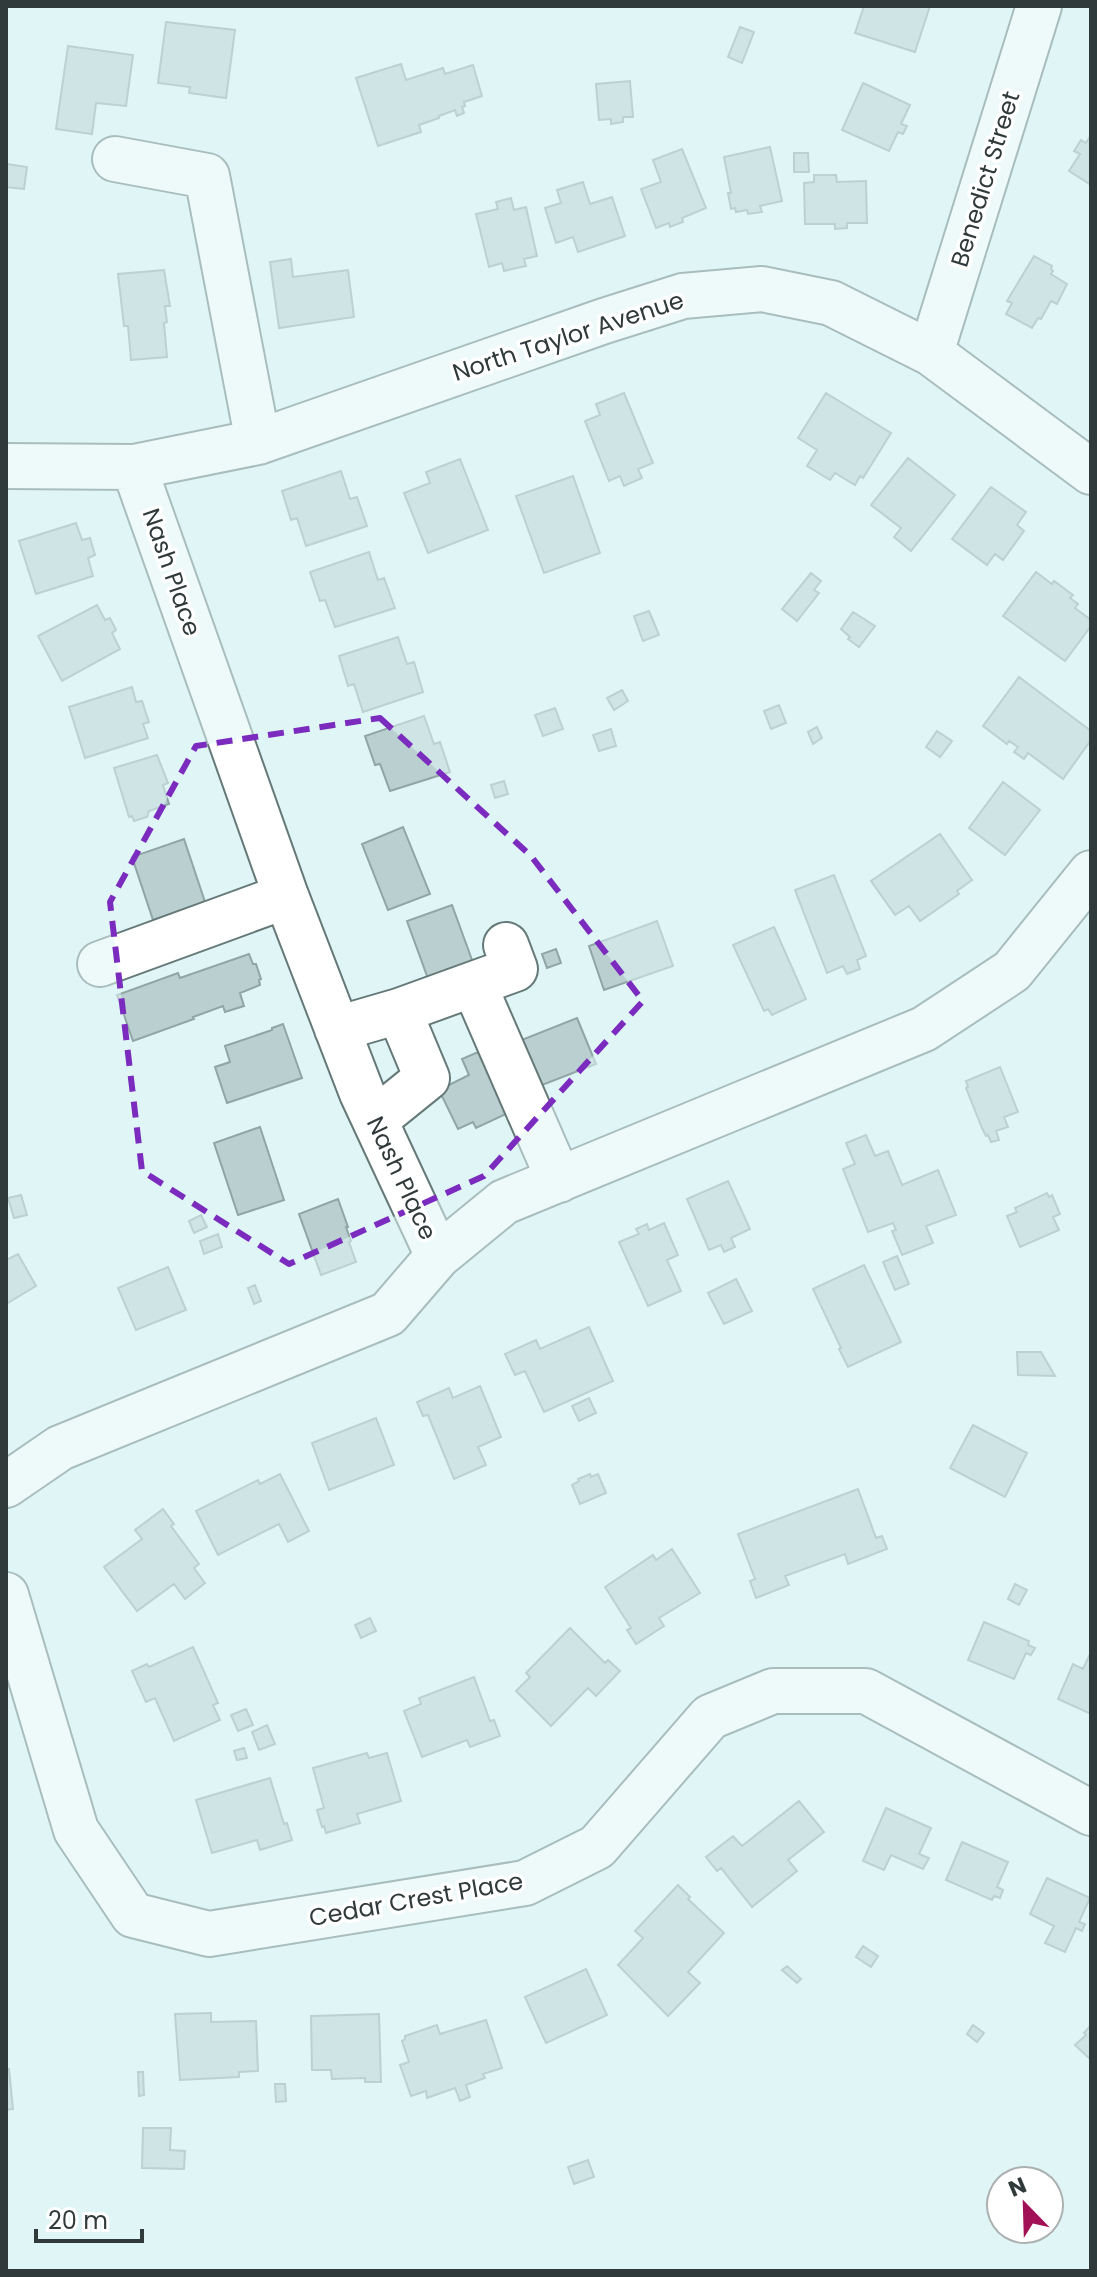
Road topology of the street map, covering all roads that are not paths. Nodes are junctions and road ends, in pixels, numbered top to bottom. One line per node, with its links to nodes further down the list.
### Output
1 (1039, 6): 3 (street, Benedict Street)
2 (115, 159): 4 (street)
3 (931, 353): 4 (street, North Taylor Avenue); 7 (street, North Taylor Avenue)
4 (258, 442): 6 (street, North Taylor Avenue)
5 (6, 466): 6 (street, North Taylor Avenue)
6 (134, 467): 9 (street, Nash Place)
7 (1091, 472)
8 (1091, 873): 16 (street, Nash Place)
9 (286, 896): 11 (street); 14 (street, Nash Place)
10 (506, 945): 12 (street)
11 (100, 964)
12 (474, 985): 13 (street); 16 (street)
13 (399, 1011): 14 (street); 15 (street)
14 (337, 1029): 15 (street, Nash Place)
15 (375, 1120): 17 (street, Nash Place)
16 (559, 1180): 17 (street, Nash Place)
17 (438, 1256): 18 (street)
18 (6, 1485)
19 (6, 1595): 20 (street, Cedar Crest Place)
20 (1091, 1813)

